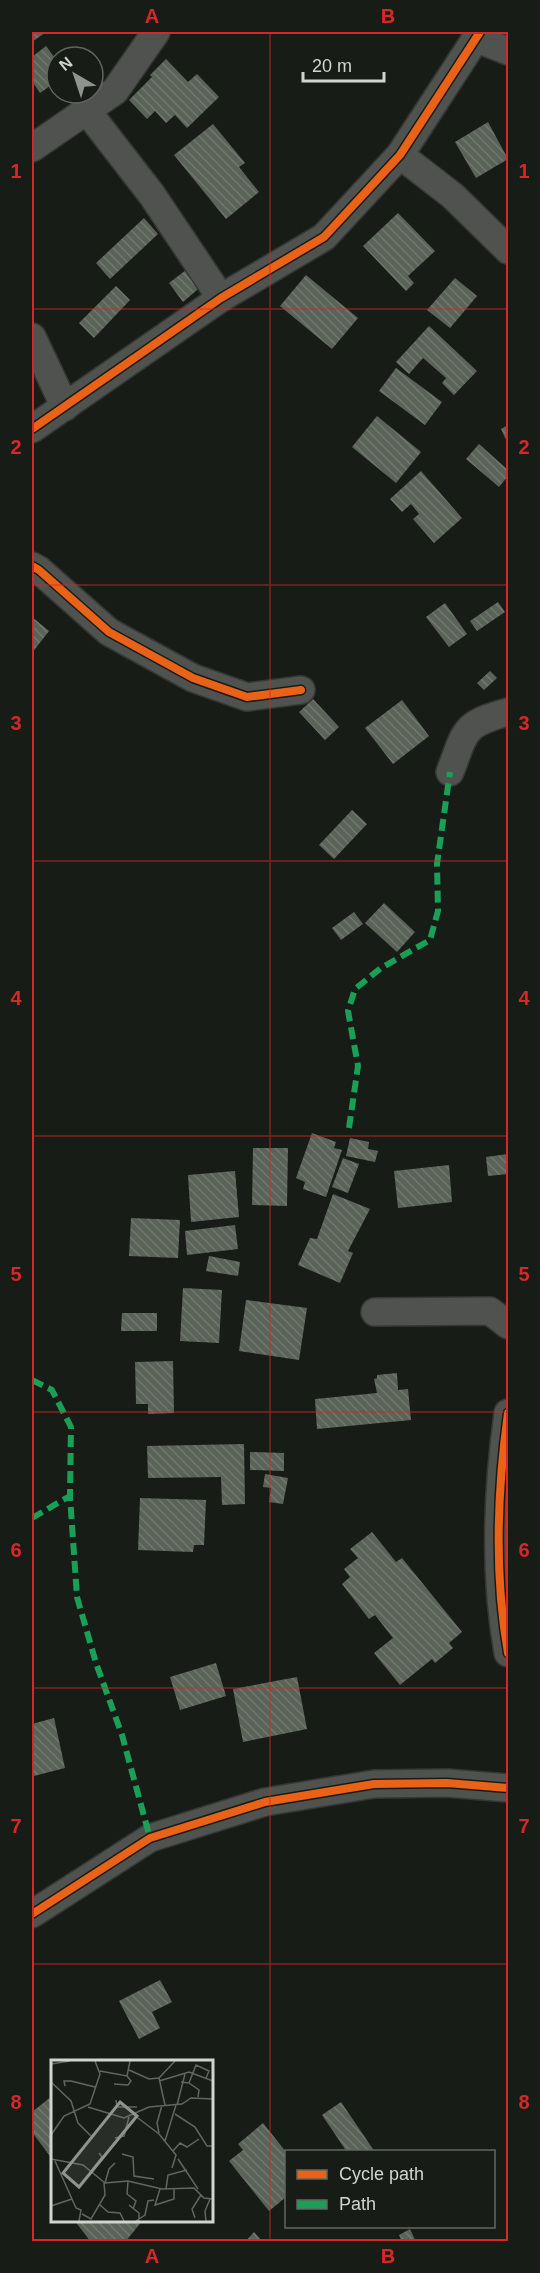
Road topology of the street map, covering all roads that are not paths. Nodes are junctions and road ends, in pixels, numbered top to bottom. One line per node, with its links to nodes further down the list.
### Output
1 (156, 32): 4 (street)
2 (479, 35): 3 (street); 6 (street)
3 (508, 51)
4 (87, 111): 5 (street); 8 (street)
5 (32, 148)
6 (400, 155): 7 (street); 8 (street)
7 (508, 250)
8 (221, 298): 10 (street)
9 (32, 337): 10 (street)
10 (65, 407): 11 (street)
11 (32, 429)
12 (32, 566): 13 (street)
13 (301, 690)
14 (508, 712): 15 (street)
15 (450, 771)
16 (375, 1312): 17 (street)
17 (508, 1325)
18 (508, 1413): 19 (street)
19 (508, 1653)
20 (508, 1788): 21 (street)
21 (32, 1914)

